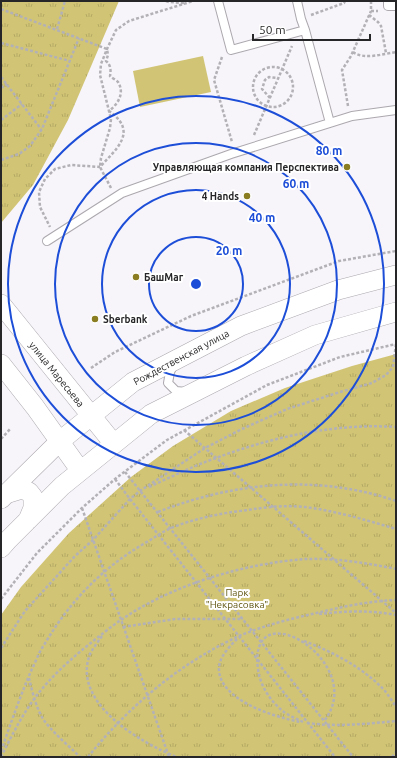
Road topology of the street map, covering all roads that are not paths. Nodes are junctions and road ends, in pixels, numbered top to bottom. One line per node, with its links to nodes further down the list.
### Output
1 (218, 1): 5 (lane)
2 (297, 1): 5 (lane)
3 (388, 1): 4 (lane)
4 (396, 6)
5 (302, 30): 7 (lane)
6 (396, 110): 7 (lane)
7 (330, 123): 8 (lane)
8 (47, 241)
9 (396, 275): 12 (street, Рождественская улица)
10 (1, 304): 15 (street, улица Маресьева)
11 (396, 312): 14 (street)
12 (176, 360): 14 (lane); 15 (street, Рождественская улица)
13 (1, 364): 16 (street)
14 (194, 393): 17 (street)
15 (91, 416): 16 (street, Рождественская улица); 17 (street, улица Маресьева)
16 (60, 441): 18 (street); 19 (street, Рождественская улица)
17 (114, 444): 18 (street)
18 (80, 470): 20 (street)
19 (4, 496): 20 (street)
20 (28, 520): 21 (street)
21 (1, 548)

